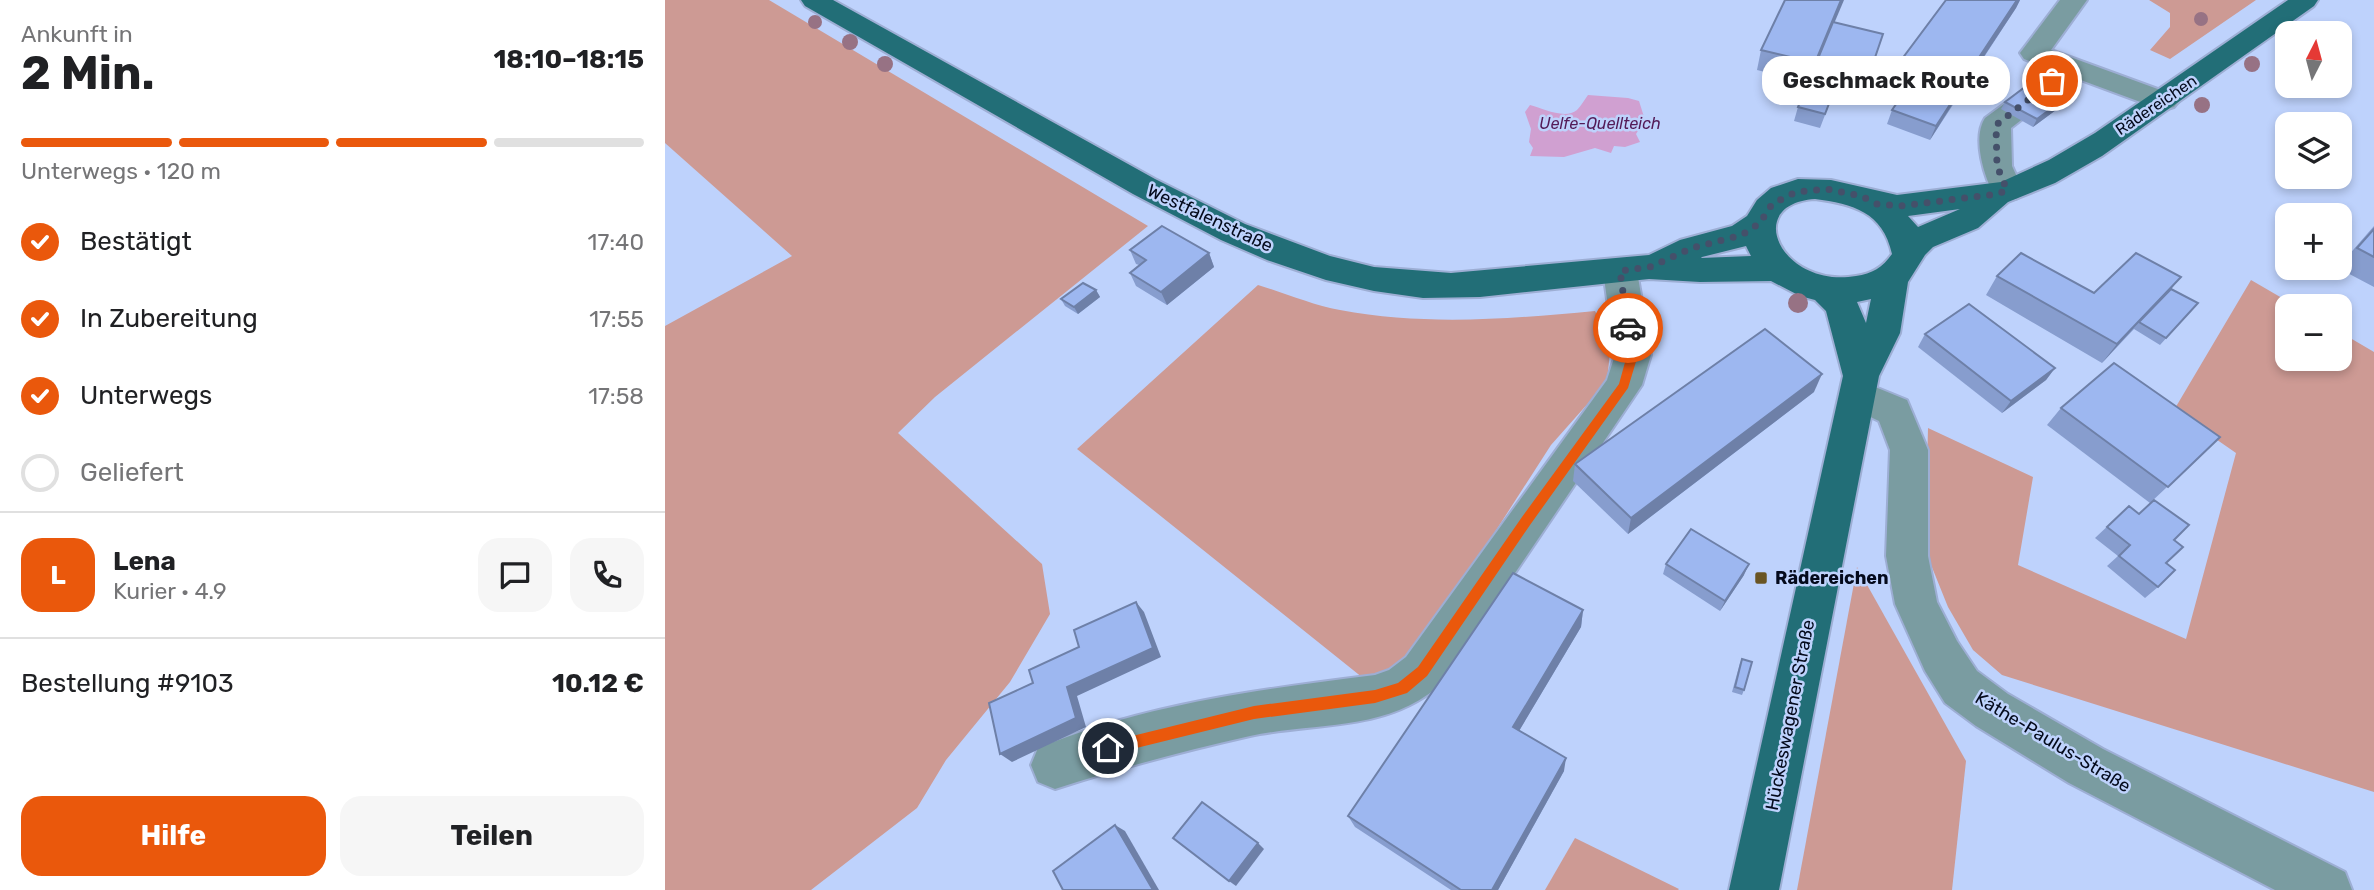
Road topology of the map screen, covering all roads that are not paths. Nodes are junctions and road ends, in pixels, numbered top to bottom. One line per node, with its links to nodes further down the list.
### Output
1 (814, 0): 10 (main road, Westfalenstraße)
2 (2074, 0): 4 (street)
3 (2305, 0): 5 (main road, Rädereichen)
4 (2084, 71): 5 (street); 6 (street)
5 (2164, 101): 6 (main road, Rädereichen)
6 (2003, 192): 7 (main road, Rädereichen); 9 (main road, Rädereichen)
7 (1877, 204): 8 (main road); 9 (main road)
8 (1760, 223): 10 (main road, Westfalenstraße); 11 (main road)
9 (1900, 265): 12 (main road); 13 (main road, Hückeswagener Straße)
10 (1635, 269): 11 (main road, Westfalenstraße); 14 (street)
11 (1781, 270): 12 (main road)
12 (1825, 290): 13 (main road, Hückeswagener Straße)
13 (1860, 385): 15 (main road, Hückeswagener Straße); 16 (street, Käthe-Paulus-Straße)
14 (1055, 765)
15 (1754, 890)
16 (2327, 890)

